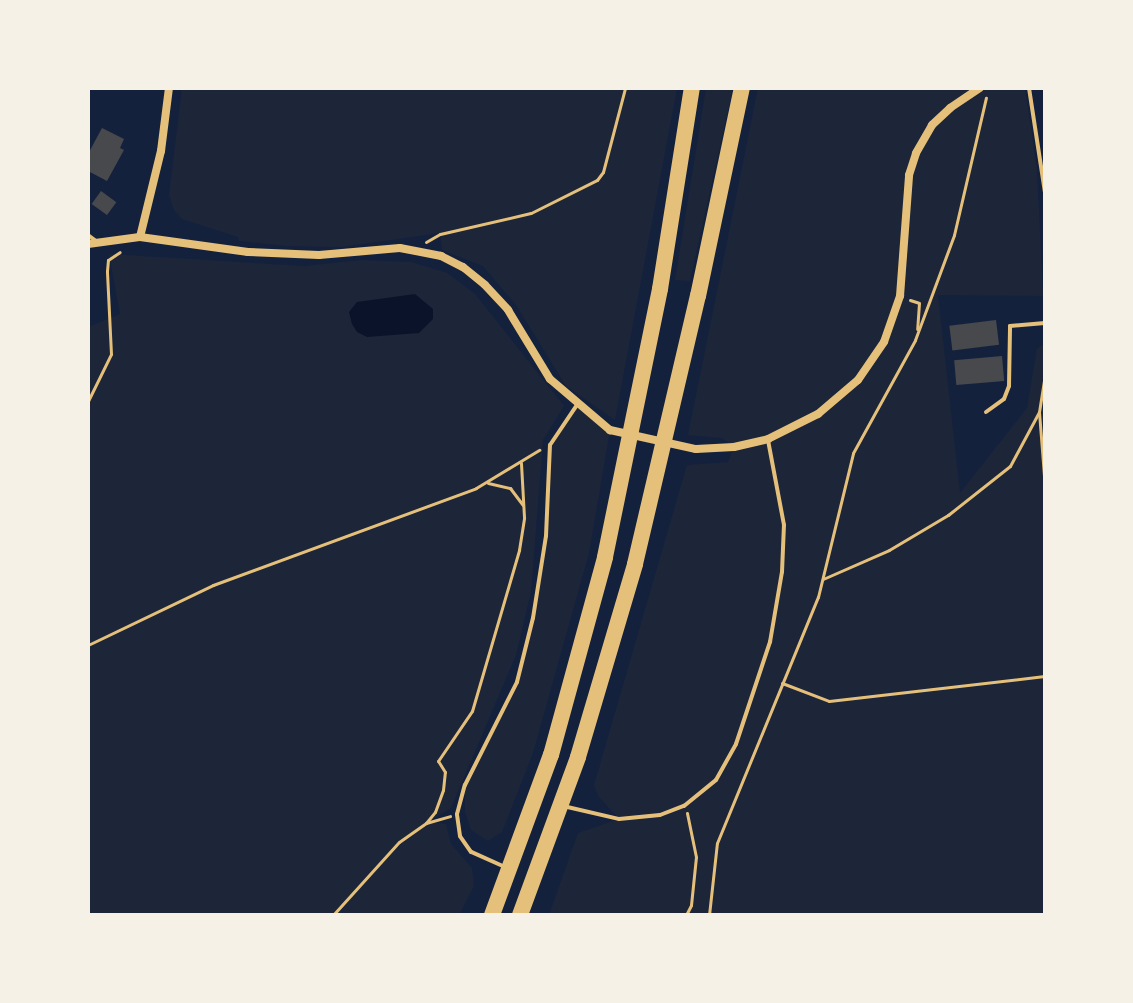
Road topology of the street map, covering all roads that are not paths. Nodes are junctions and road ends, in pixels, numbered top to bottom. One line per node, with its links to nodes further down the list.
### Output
1 (169, 88): 8 (street)
2 (692, 88): 16 (highway)
3 (742, 88): 15 (highway)
4 (980, 88): 14 (street)
5 (1029, 88): 6 (lane)
6 (1045, 193)
7 (88, 235): 9 (lane)
8 (140, 237): 9 (street); 12 (street)
9 (98, 242): 10 (street)
10 (88, 244)
11 (1045, 323): 13 (lane)
12 (577, 405): 14 (street); 16 (lane)
13 (986, 412)
14 (768, 439): 15 (lane)
15 (561, 806): 18 (highway)
16 (510, 870): 17 (highway)
17 (492, 915)
18 (520, 915)

